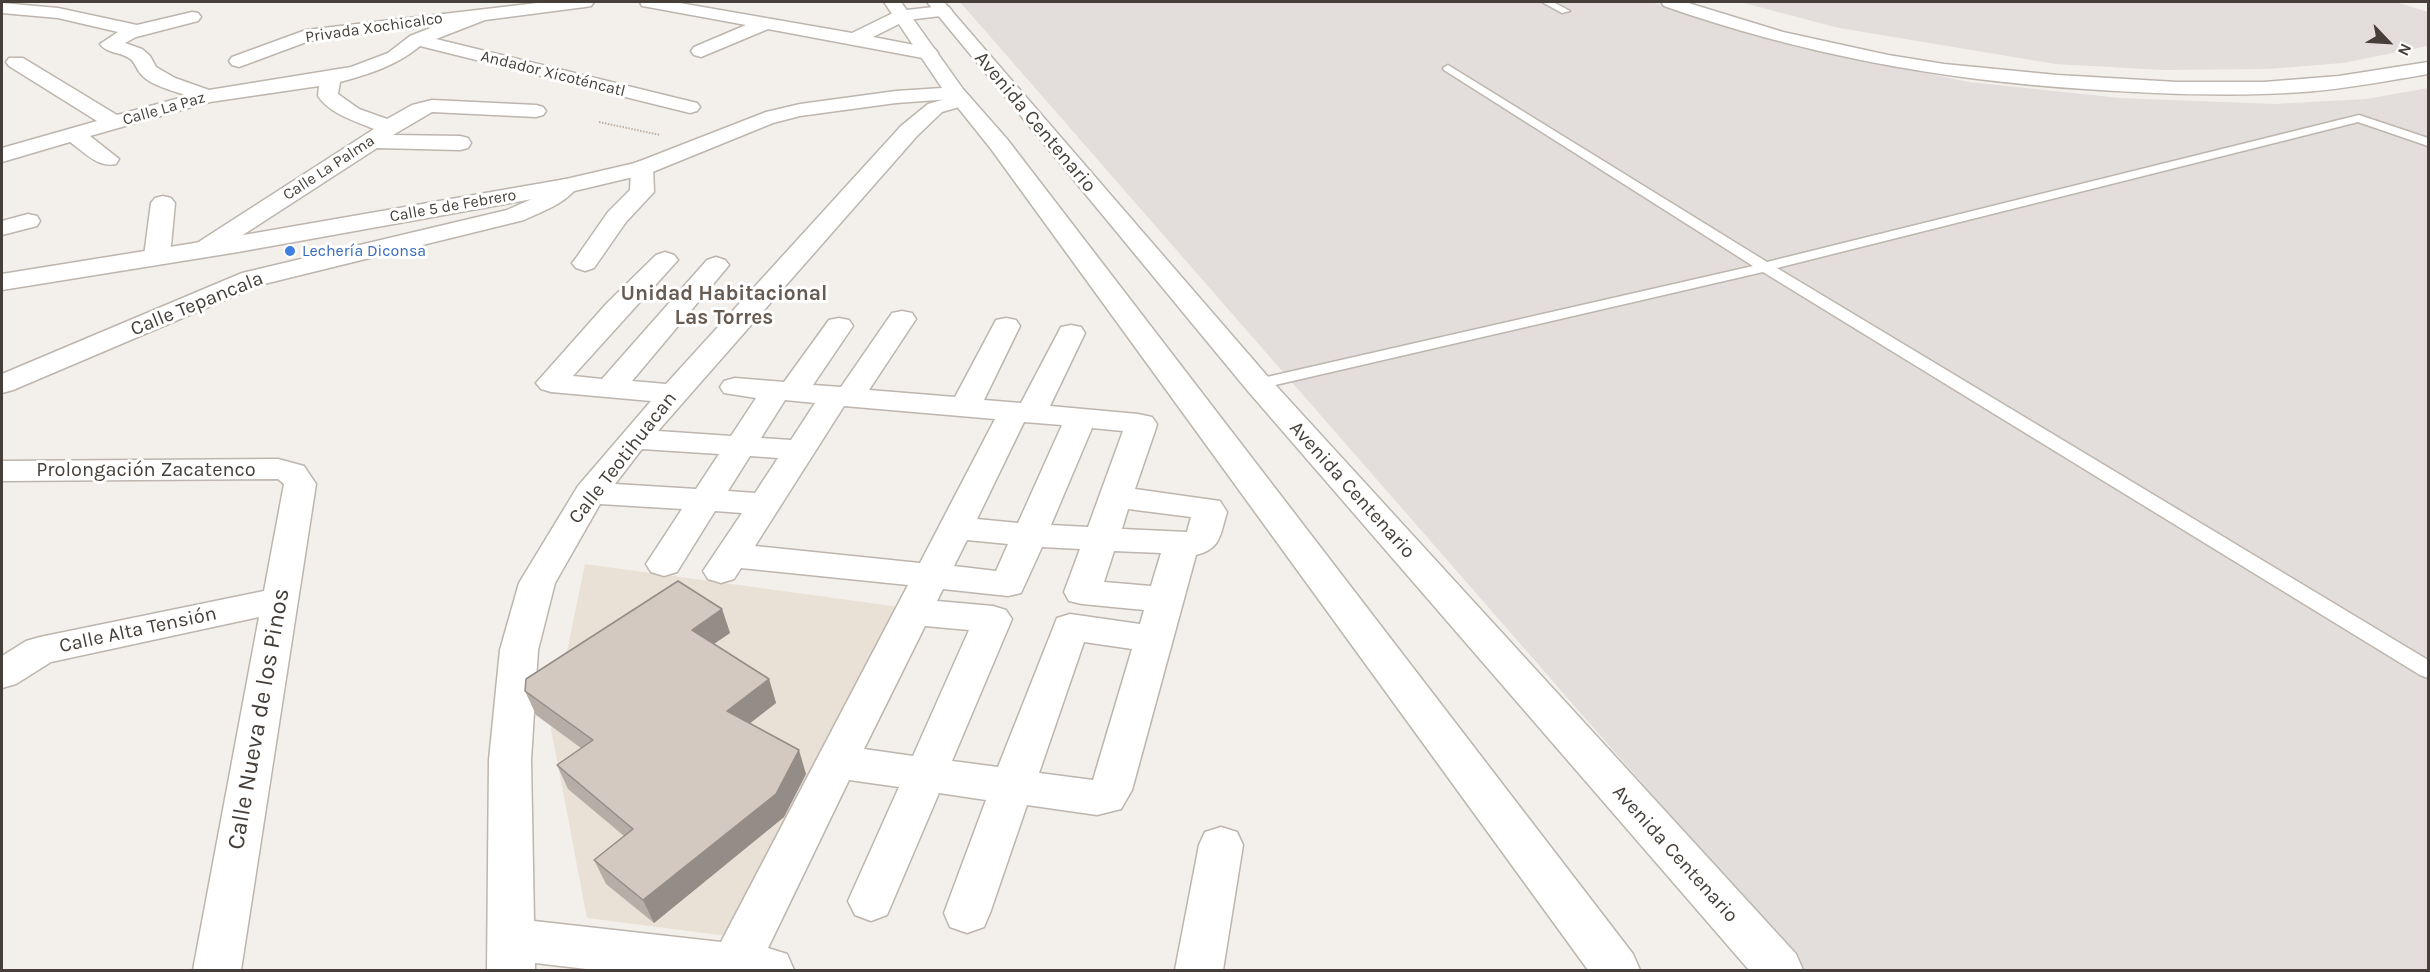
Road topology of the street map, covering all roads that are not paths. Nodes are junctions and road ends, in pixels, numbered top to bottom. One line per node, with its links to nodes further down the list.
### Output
1 (83, 2): 11 (street)
2 (585, 2): 10 (street, Privada Xochicalco)
3 (648, 2): 13 (street)
4 (1547, 2): 9 (lane)
5 (1670, 2): 21 (street)
6 (939, 6): 8 (street); 30 (street, Avenida Centenario)
7 (2, 8): 11 (street)
8 (898, 8): 16 (street); 23 (street, Avenida Centenario)
9 (1565, 11)
10 (488, 12): 15 (street); 18 (street, Privada Xochicalco)
11 (58, 13): 14 (street)
12 (192, 16): 14 (street)
13 (765, 24): 16 (street); 17 (street)
14 (129, 33): 24 (street)
15 (417, 40): 22 (street); 25 (street, Andador Xicoténcatl)
16 (853, 40): 23 (street)
17 (701, 51)
18 (239, 61)
19 (16, 62): 27 (street)
20 (1448, 68): 46 (lane)
21 (2428, 68)
22 (330, 78): 24 (street, Calle La Paz); 28 (street, Calle La Palma)
23 (953, 87): 30 (street, Avenida Centenario); 35 (street, Calle 5 de Febrero); 51 (street, Calle Teotihuacan)
24 (208, 96): 27 (street, Calle La Paz)
25 (690, 107)
26 (536, 111): 28 (street)
27 (115, 123): 29 (street, Calle La Paz)
28 (380, 134): 32 (street); 41 (street, Calle La Palma)
29 (74, 135): 33 (street, Calle La Paz); 34 (street)
30 (1023, 140): 57 (street, Avenida Centenario); 97 (street, Avenida Centenario)
31 (2428, 142): 46 (lane)
32 (460, 143)
33 (2, 155)
34 (108, 159)
35 (642, 168): 36 (street, Calle 5 de Febrero); 44 (street)
36 (566, 186): 40 (street, Calle 5 de Febrero); 47 (street, Calle Tepancala)
37 (163, 203): 42 (street)
38 (28, 221): 39 (street)
39 (2, 228)
40 (238, 244): 41 (street, Calle 5 de Febrero); 47 (street)
41 (207, 249): 42 (street, Calle 5 de Febrero)
42 (157, 256): 48 (street, Calle 5 de Febrero)
43 (665, 260): 49 (street)
44 (585, 263)
45 (716, 265): 50 (street)
46 (1765, 267): 57 (lane); 85 (lane)
47 (251, 279): 56 (street, Calle Tepancala)
48 (2, 282)
49 (617, 309): 50 (street); 59 (street)
50 (677, 313): 51 (street); 59 (street)
51 (740, 318): 61 (street, Calle Teotihuacan)
52 (902, 320): 62 (street)
53 (839, 326): 60 (street)
54 (1006, 326): 63 (street)
55 (1071, 333): 64 (street)
56 (2, 384)
57 (1258, 384): 98 (street, Avenida Centenario)
58 (735, 387): 60 (street)
59 (610, 388): 61 (street)
60 (784, 392): 62 (street); 67 (street)
61 (673, 394): 66 (street, Calle Teotihuacan)
62 (842, 397): 63 (street); 68 (street)
63 (965, 407): 64 (street)
64 (1023, 413): 65 (street); 75 (street)
65 (1081, 418): 72 (street); 76 (street)
66 (634, 439): 67 (street); 71 (street, Calle Teotihuacan)
67 (741, 445): 68 (street); 73 (street)
68 (800, 450): 74 (street)
69 (2, 471): 70 (street, Prolongación Zacatenco)
70 (290, 471): 81 (street, Calle Nueva de los Pinos)
71 (590, 494): 73 (street); 93 (street, Calle Teotihuacan)
72 (1116, 497): 77 (street); 78 (street)
73 (706, 500): 74 (street); 79 (street)
74 (764, 504): 80 (street)
75 (956, 528): 76 (street); 80 (street)
76 (1029, 535): 77 (street); 80 (street)
77 (1101, 539): 78 (street); 82 (street)
78 (1182, 543): 82 (street)
79 (664, 564)
80 (931, 576): 83 (street)
81 (279, 600): 86 (street, Calle Alta Tensión); 95 (street, Calle Nueva de los Pinos)
82 (1165, 600): 84 (street)
83 (913, 612): 87 (street); 88 (street)
84 (1154, 639): 89 (street); 89 (street)
85 (2428, 670)
86 (2, 674)
87 (837, 762): 88 (street); 94 (street)
88 (924, 774): 89 (street); 91 (street)
89 (1012, 787): 92 (street)
90 (1221, 845): 96 (street)
91 (871, 901)
92 (967, 913)
93 (511, 955): 94 (street)
94 (752, 968)
95 (217, 970)
96 (1199, 970)
97 (1616, 970)
98 (1779, 970)

